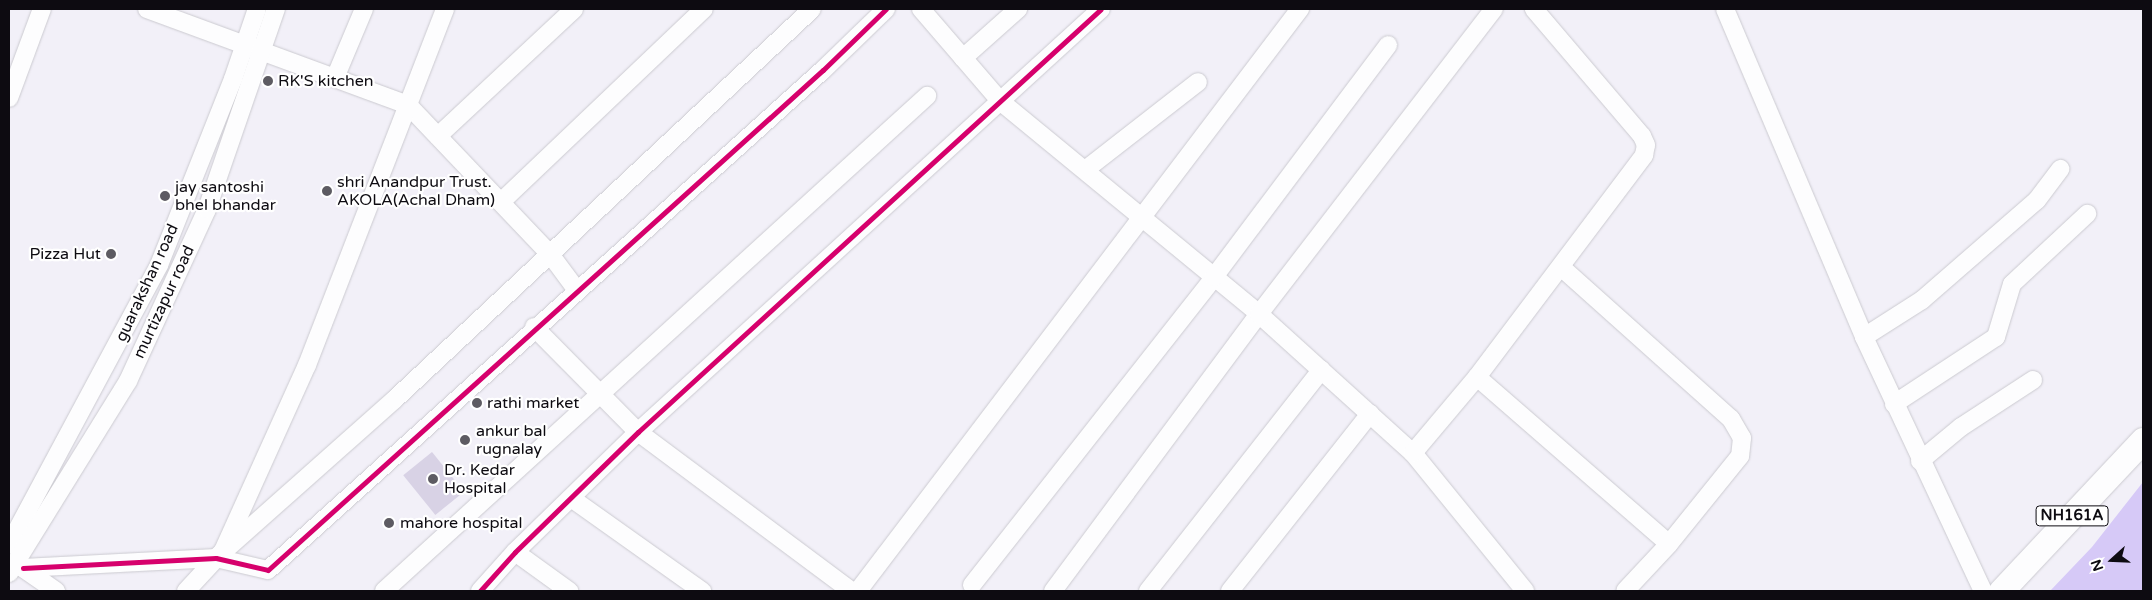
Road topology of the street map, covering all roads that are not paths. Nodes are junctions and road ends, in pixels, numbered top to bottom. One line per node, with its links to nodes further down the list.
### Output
1 (42, 9): 25 (street)
2 (147, 9): 18 (street)
3 (257, 9): 18 (street, guarakshan road)
4 (276, 9): 20 (street, murtizapur road)
5 (364, 9): 22 (street)
6 (445, 9): 27 (street)
7 (574, 9): 28 (street)
8 (704, 9): 31 (street)
9 (812, 9): 34 (street)
10 (886, 9): 37 (street)
11 (921, 9): 21 (street)
12 (1018, 9): 21 (street)
13 (1101, 9): 26 (street)
14 (1300, 9): 33 (street)
15 (1494, 9): 38 (street)
16 (1534, 9): 35 (street)
17 (1725, 9): 40 (street)
18 (244, 44): 20 (street); 53 (street, guarakshan road)
19 (1388, 45): 36 (street)
20 (261, 50): 22 (street); 56 (street, murtizapur road)
21 (963, 58): 26 (street)
22 (335, 78): 27 (street)
23 (1198, 82): 30 (street)
24 (928, 96): 44 (street)
25 (9, 98)
26 (1000, 101): 30 (street); 47 (street)
27 (408, 105): 28 (street); 55 (street)
28 (438, 136): 31 (street)
29 (2060, 169): 40 (street)
30 (1085, 170): 33 (street)
31 (501, 202): 34 (street)
32 (2087, 214): 45 (street)
33 (1144, 218): 36 (street); 65 (street)
34 (550, 254): 37 (street); 55 (street)
35 (1562, 268): 42 (street); 52 (street)
36 (1214, 277): 38 (street); 57 (street)
37 (576, 289): 39 (street)
38 (1259, 314): 41 (street); 66 (street)
39 (534, 327): 44 (street); 55 (street)
40 (1864, 337): 45 (street)
41 (1321, 370): 46 (street); 67 (street)
42 (1477, 377): 49 (street); 52 (street)
43 (2033, 380): 50 (street)
44 (600, 394): 47 (street); 60 (street)
45 (1894, 404): 50 (street)
46 (1370, 414): 49 (street); 68 (street)
47 (638, 432): 51 (street); 64 (street)
48 (2143, 440): 72 (highway, NH161A)
49 (1413, 453): 69 (street)
50 (1920, 461): 71 (street)
51 (571, 498): 54 (street); 63 (street)
52 (1669, 544): 70 (street)
53 (9, 545)
54 (515, 552): 61 (street); 62 (street)
55 (216, 558): 56 (street); 59 (street)
56 (14, 566): 58 (street)
57 (972, 585)
58 (56, 591)
59 (186, 591)
60 (384, 591)
61 (480, 591)
62 (569, 591)
63 (702, 591)
64 (851, 591)
65 (858, 591)
66 (1053, 591)
67 (1148, 591)
68 (1230, 591)
69 (1525, 591)
70 (1625, 591)
71 (1983, 591)
72 (2001, 591)

